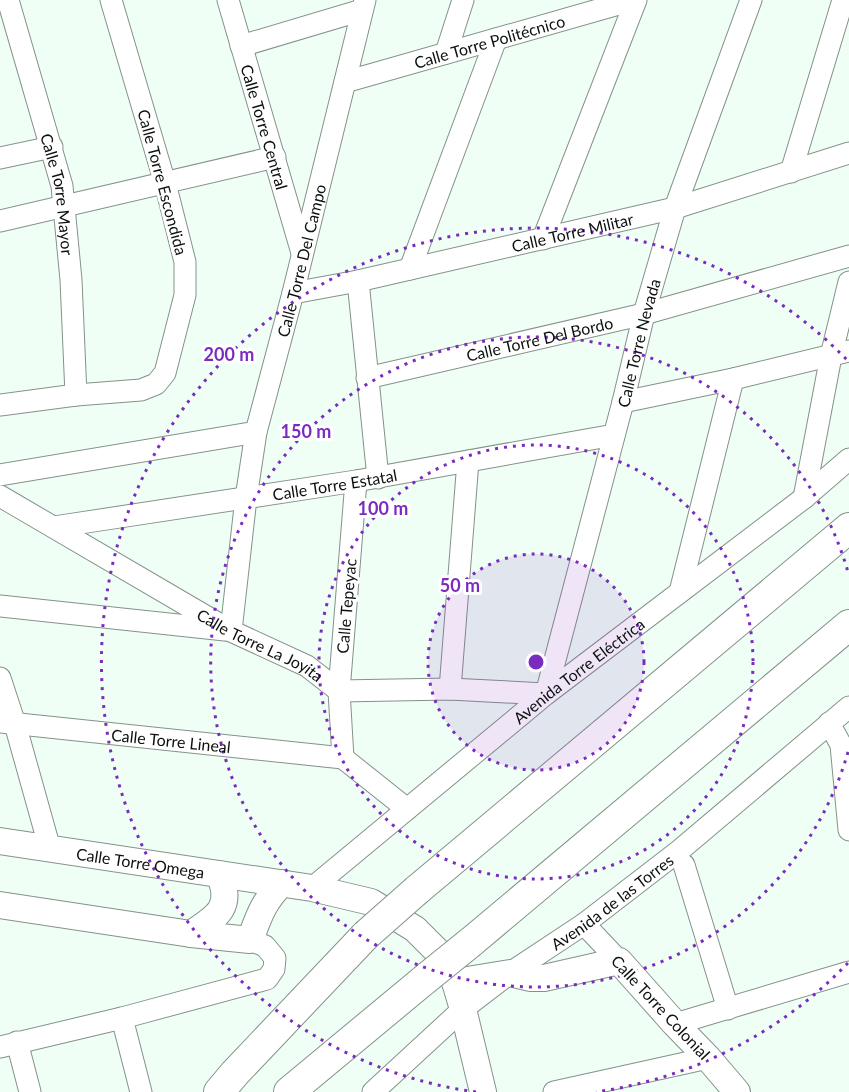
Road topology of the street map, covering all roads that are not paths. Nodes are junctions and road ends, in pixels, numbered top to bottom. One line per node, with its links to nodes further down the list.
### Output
1 (7, 0): 9 (street); 16 (street, Calle Torre Mayor)
2 (111, 0): 21 (street, Calle Torre Escondida)
3 (228, 0): 13 (street, Calle Torre Central)
4 (463, 0): 14 (street)
5 (564, 0): 11 (street)
6 (634, 0): 11 (street, Calle Torre Politécnico); 25 (street)
7 (751, 0): 23 (street, Calle Torre Nevada)
8 (843, 0): 20 (street)
9 (0, 2)
10 (364, 5): 13 (street); 15 (street, Calle Torre Del Campo)
11 (558, 21): 12 (street, Calle Torre Politécnico)
12 (496, 39): 14 (street, Calle Torre Politécnico); 28 (street)
13 (242, 46): 18 (street, Calle Torre Central)
14 (446, 53): 15 (street, Calle Torre Politécnico)
15 (345, 81): 26 (street, Calle Torre Del Campo)
16 (52, 147): 19 (street); 22 (street, Calle Torre Mayor)
17 (849, 153): 20 (street, Calle Torre Militar)
18 (275, 157): 21 (street); 26 (street, Calle Torre Central)
19 (0, 158)
20 (790, 172): 23 (street, Calle Torre Militar)
21 (165, 183): 22 (street); 36 (street, Calle Torre Escondida)
22 (65, 207): 24 (street); 36 (street, Calle Torre Mayor)
23 (675, 208): 25 (street, Calle Torre Militar); 32 (street, Calle Torre Nevada)
24 (0, 221)
25 (543, 239): 28 (street, Calle Torre Militar)
26 (303, 254): 31 (street, Calle Torre Del Campo)
27 (849, 256): 32 (street, Calle Torre Del Bordo)
28 (410, 268): 29 (street, Calle Torre Militar)
29 (358, 281): 31 (street, Calle Torre Militar); 34 (street)
30 (849, 282): 33 (street)
31 (293, 293): 39 (street, Calle Torre Del Campo)
32 (644, 314): 34 (street, Calle Torre Del Bordo); 37 (street, Calle Torre Nevada)
33 (840, 353): 35 (street); 48 (street)
34 (367, 378): 44 (street)
35 (733, 379): 37 (street); 51 (street)
36 (76, 395): 38 (street, Calle Torre Escondida)
37 (623, 402): 40 (street, Calle Torre Nevada)
38 (0, 405)
39 (256, 432): 43 (street); 47 (street, Calle Torre Del Campo)
40 (614, 435): 42 (street, Calle Torre Estatal); 58 (street, Calle Torre Nevada)
41 (849, 459): 48 (street, Avenida Torre Eléctrica)
42 (468, 461): 44 (street, Calle Torre Estatal); 56 (street)
43 (0, 475)
44 (378, 478): 45 (street, Calle Torre Estatal)
45 (356, 481): 47 (street, Calle Torre Estatal); 57 (street, Calle Tepeyac)
46 (0, 496): 49 (street, Calle Torre La Joyita)
47 (246, 498): 49 (street, Calle Torre Estatal); 54 (street, Calle Torre Del Campo)
48 (804, 498): 51 (street, Avenida Torre Eléctrica)
49 (54, 527): 54 (street, Calle Torre La Joyita)
50 (849, 528): 88 (highway, bridge)
51 (680, 592): 58 (street, Avenida Torre Eléctrica)
52 (0, 606): 54 (street)
53 (849, 625): 89 (highway, bridge)
54 (231, 631): 57 (street, Calle Torre La Joyita)
55 (0, 678): 60 (street)
56 (450, 689): 57 (street, Calle Torre La Joyita); 58 (street, Calle Torre La Joyita)
57 (339, 691): 63 (street, Calle Tepeyac)
58 (546, 694): 64 (street, Avenida Torre Eléctrica)
59 (849, 706): 61 (street, Avenida de las Torres)
60 (8, 723): 63 (street, Calle Torre Lineal); 67 (street)
61 (829, 723): 62 (street); 73 (street, Avenida de las Torres)
62 (845, 743): 65 (street)
63 (343, 758): 64 (street)
64 (407, 809): 71 (street, Avenida Torre Eléctrica)
65 (849, 830)
66 (0, 841): 67 (main road, Calle Torre Omega)
67 (50, 849): 69 (main road, Calle Torre Omega)
68 (684, 865): 81 (street)
69 (219, 874): 70 (main road, Calle Torre Omega); 74 (main road)
70 (282, 883): 71 (main road, Calle Torre Omega); 75 (main road)
71 (312, 888): 79 (main road, Calle Torre Omega)
72 (0, 905): 74 (main road)
73 (584, 924): 76 (street, Calle Torre Colonial); 78 (street, Avenida de las Torres)
74 (191, 934): 75 (main road)
75 (250, 940): 82 (street)
76 (619, 961): 78 (main road); 83 (main road, Calle Torre Colonial)
77 (849, 972): 81 (street)
78 (510, 973): 79 (main road); 80 (street, Avenida de las Torres)
79 (455, 982): 80 (main road, Calle Torre Omega)
80 (464, 1009): 90 (street, Avenida de las Torres); 91 (main road)
81 (728, 1009): 83 (street)
82 (122, 1018): 84 (street); 87 (street)
83 (675, 1024): 85 (main road, Calle Torre Colonial)
84 (8, 1045): 86 (street)
85 (708, 1058): 92 (street); 93 (main road, Calle Torre Colonial)
86 (30, 1092)
87 (141, 1092)
88 (219, 1092)
89 (289, 1092)
90 (373, 1092)
91 (483, 1092)
92 (554, 1092)
93 (737, 1092)

